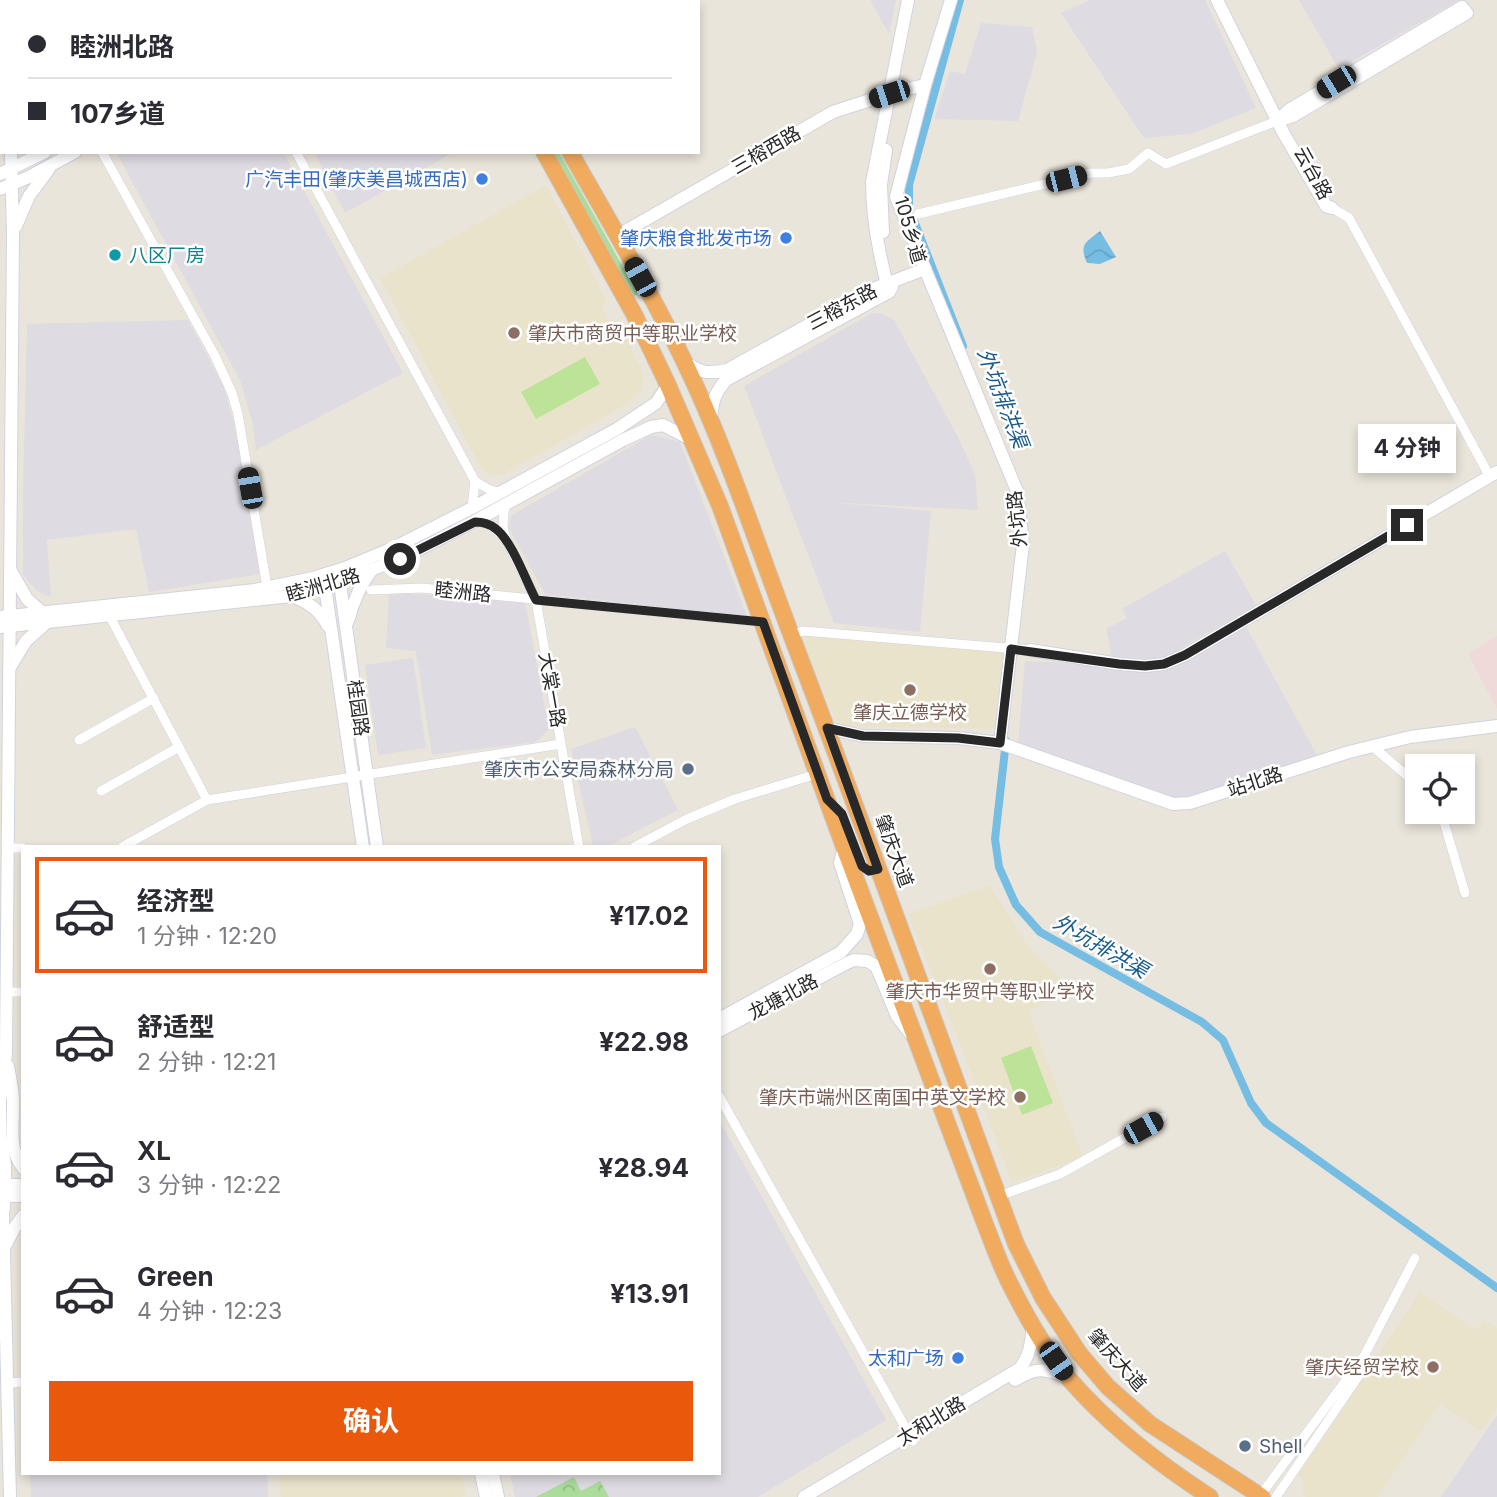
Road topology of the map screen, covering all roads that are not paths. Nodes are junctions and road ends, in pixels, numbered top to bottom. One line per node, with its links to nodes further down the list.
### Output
1 (908, 0): 7 (street)
2 (915, 0): 7 (street)
3 (951, 0): 6 (street, 105乡道)
4 (1217, 0): 8 (street, 云台路)
5 (1223, 0): 8 (street, 云台路)
6 (925, 85): 7 (street, 三榕西路); 20 (street, 105乡道)
7 (894, 93): 22 (street, 三榕西路); 24 (street)
8 (1281, 119): 8 (street); 19 (street, 云台路); 20 (street)
9 (10, 154): 17 (street)
10 (41, 154): 17 (street)
11 (72, 154): 16 (street)
12 (103, 154): 43 (street)
13 (297, 154): 35 (street)
14 (545, 154): 26 (highway)
15 (571, 154): 22 (highway, 肇庆大道)
16 (54, 164): 18 (street); 21 (street)
17 (6, 171): 18 (street)
18 (6, 187): 21 (street)
19 (1332, 208): 34 (street)
20 (909, 217): 23 (street, 105乡道)
21 (13, 233): 28 (street)
22 (617, 236): 25 (highway, 肇庆大道)
23 (925, 269): 24 (street, 105乡道); 55 (street, 外坑路)
24 (890, 285): 29 (street, 三榕东路)
25 (651, 298): 26 (highway); 27 (highway, 肇庆大道)
26 (631, 309): 30 (highway)
27 (684, 362): 29 (street); 31 (highway, 肇庆大道)
28 (6, 370): 39 (street)
29 (726, 375): 31 (street)
30 (668, 385): 32 (street, 睦洲北路); 33 (highway)
31 (710, 422): 54 (highway, 肇庆大道)
32 (620, 435): 33 (street, 睦洲北路); 36 (street, 睦洲北路)
33 (692, 440): 51 (highway)
34 (1493, 475): 56 (street)
35 (475, 481): 36 (street); 37 (street)
36 (504, 498): 37 (street, 睦洲北路); 38 (street)
37 (474, 515): 38 (street); 40 (street, 睦洲北路); 41 (street, 睦洲北路)
38 (506, 539): 47 (street, 大棠一路)
39 (10, 569): 49 (street); 50 (street)
40 (371, 571): 42 (street, 睦洲北路); 52 (street)
41 (329, 573): 42 (street); 43 (street, 睦洲北路); 44 (street)
42 (339, 582): 44 (street, 睦洲北路); 52 (street, 桂园路)
43 (267, 587): 49 (street, 睦洲北路)
44 (326, 587): 46 (street, 睦洲北路); 53 (street)
45 (372, 590): 47 (street, 睦洲路)
46 (291, 596): 48 (street, 睦洲北路); 53 (street)
47 (536, 600): 51 (street, 睦洲路); 63 (street, 大棠一路)
48 (109, 615): 49 (street, 睦洲北路); 58 (street)
49 (44, 617): 50 (street, 睦洲北路); 57 (street)
50 (5, 621): 57 (street)
51 (763, 622): 67 (highway)
52 (347, 628): 66 (street, 桂园路)
53 (332, 632): 69 (street)
54 (791, 635): 55 (street); 60 (highway, 肇庆大道)
55 (1011, 649): 56 (street); 62 (street, 外坑路)
56 (1030, 650)
57 (9, 670): 80 (street)
58 (154, 698): 61 (street); 64 (street)
59 (1497, 726): 65 (street, 站北路)
60 (827, 728): 62 (street); 82 (highway, 肇庆大道)
61 (79, 740)
62 (1000, 743): 65 (street, 站北路)
63 (561, 744): 66 (street); 77 (street, 大棠一路)
64 (179, 747): 70 (street); 72 (street)
65 (1373, 747): 68 (street)
66 (367, 774): 69 (street); 76 (street, 桂园路)
67 (817, 774): 71 (highway); 78 (street)
68 (1405, 774)
69 (353, 776): 72 (street); 75 (street)
70 (101, 791)
71 (827, 799): 79 (highway); 82 (highway)
72 (207, 800): 74 (street)
73 (1445, 824): 83 (street)
74 (140, 842)
75 (363, 845)
76 (377, 845)
77 (579, 845)
78 (638, 845)
79 (844, 847): 85 (street); 86 (highway)
80 (7, 848): 81 (street); 84 (street)
81 (21, 848)
82 (878, 869): 91 (highway, 肇庆大道)
83 (1465, 893)
84 (3, 912): 87 (street)
85 (844, 957): 89 (street, 龙塘北路); 90 (street, 龙塘北路); 92 (street)
86 (895, 981): 91 (highway); 92 (highway)
87 (6, 992): 88 (street); 93 (street)
88 (21, 992)
89 (721, 1018)
90 (721, 1030)
91 (940, 1038): 101 (highway, 肇庆大道)
92 (920, 1048): 105 (highway)
93 (6, 1054): 94 (street); 99 (street)
94 (17, 1083): 97 (street)
95 (721, 1100): 110 (street)
96 (1162, 1117): 101 (street)
97 (21, 1165)
98 (21, 1186): 99 (street)
99 (3, 1191): 100 (street); 103 (street)
100 (21, 1196)
101 (999, 1196): 121 (highway, 肇庆大道)
102 (21, 1219): 103 (street)
103 (4, 1249): 109 (street)
104 (1415, 1258): 106 (street)
105 (1033, 1326): 107 (highway); 110 (street, 太和北路)
106 (1364, 1356): 121 (street); 121 (street)
107 (1068, 1378): 110 (street, 太和北路); 114 (highway)
108 (21, 1382): 109 (street)
109 (7, 1383): 113 (street)
110 (911, 1438): 118 (street, 太和北路); 119 (street, 太和北路)
111 (481, 1475): 116 (street)
112 (493, 1475): 117 (street)
113 (5, 1479): 115 (street)
114 (1198, 1492): 120 (highway)
115 (10, 1497)
116 (486, 1497)
117 (498, 1497)
118 (804, 1497)
119 (819, 1497)
120 (1210, 1497)
121 (1264, 1497)

